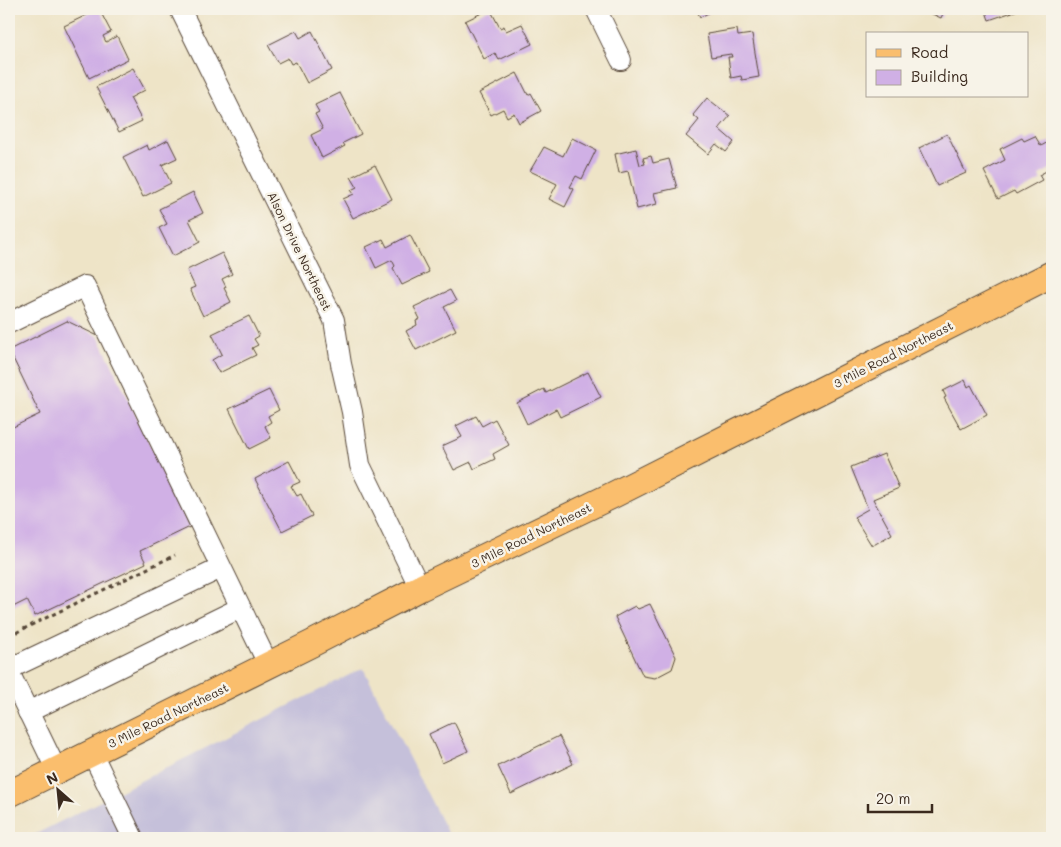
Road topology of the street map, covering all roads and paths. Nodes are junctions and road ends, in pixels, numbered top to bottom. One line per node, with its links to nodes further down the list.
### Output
1 (180, 9): 8 (street, Alson Drive Northeast)
2 (596, 9): 3 (street)
3 (621, 60)
4 (1052, 274): 8 (main road, 3 Mile Road Northeast)
5 (9, 323): 7 (street)
6 (175, 555): 10 (path)
7 (221, 568): 9 (street); 12 (street)
8 (420, 588): 11 (main road, 3 Mile Road Northeast)
9 (240, 608): 11 (street); 13 (street)
10 (9, 636)
11 (268, 666): 14 (main road, 3 Mile Road Northeast)
12 (9, 670): 13 (street)
13 (28, 712): 15 (street)
14 (92, 753): 15 (main road, 3 Mile Road Northeast); 17 (street)
15 (57, 770): 16 (main road, 3 Mile Road Northeast)
16 (9, 794)
17 (133, 838)

